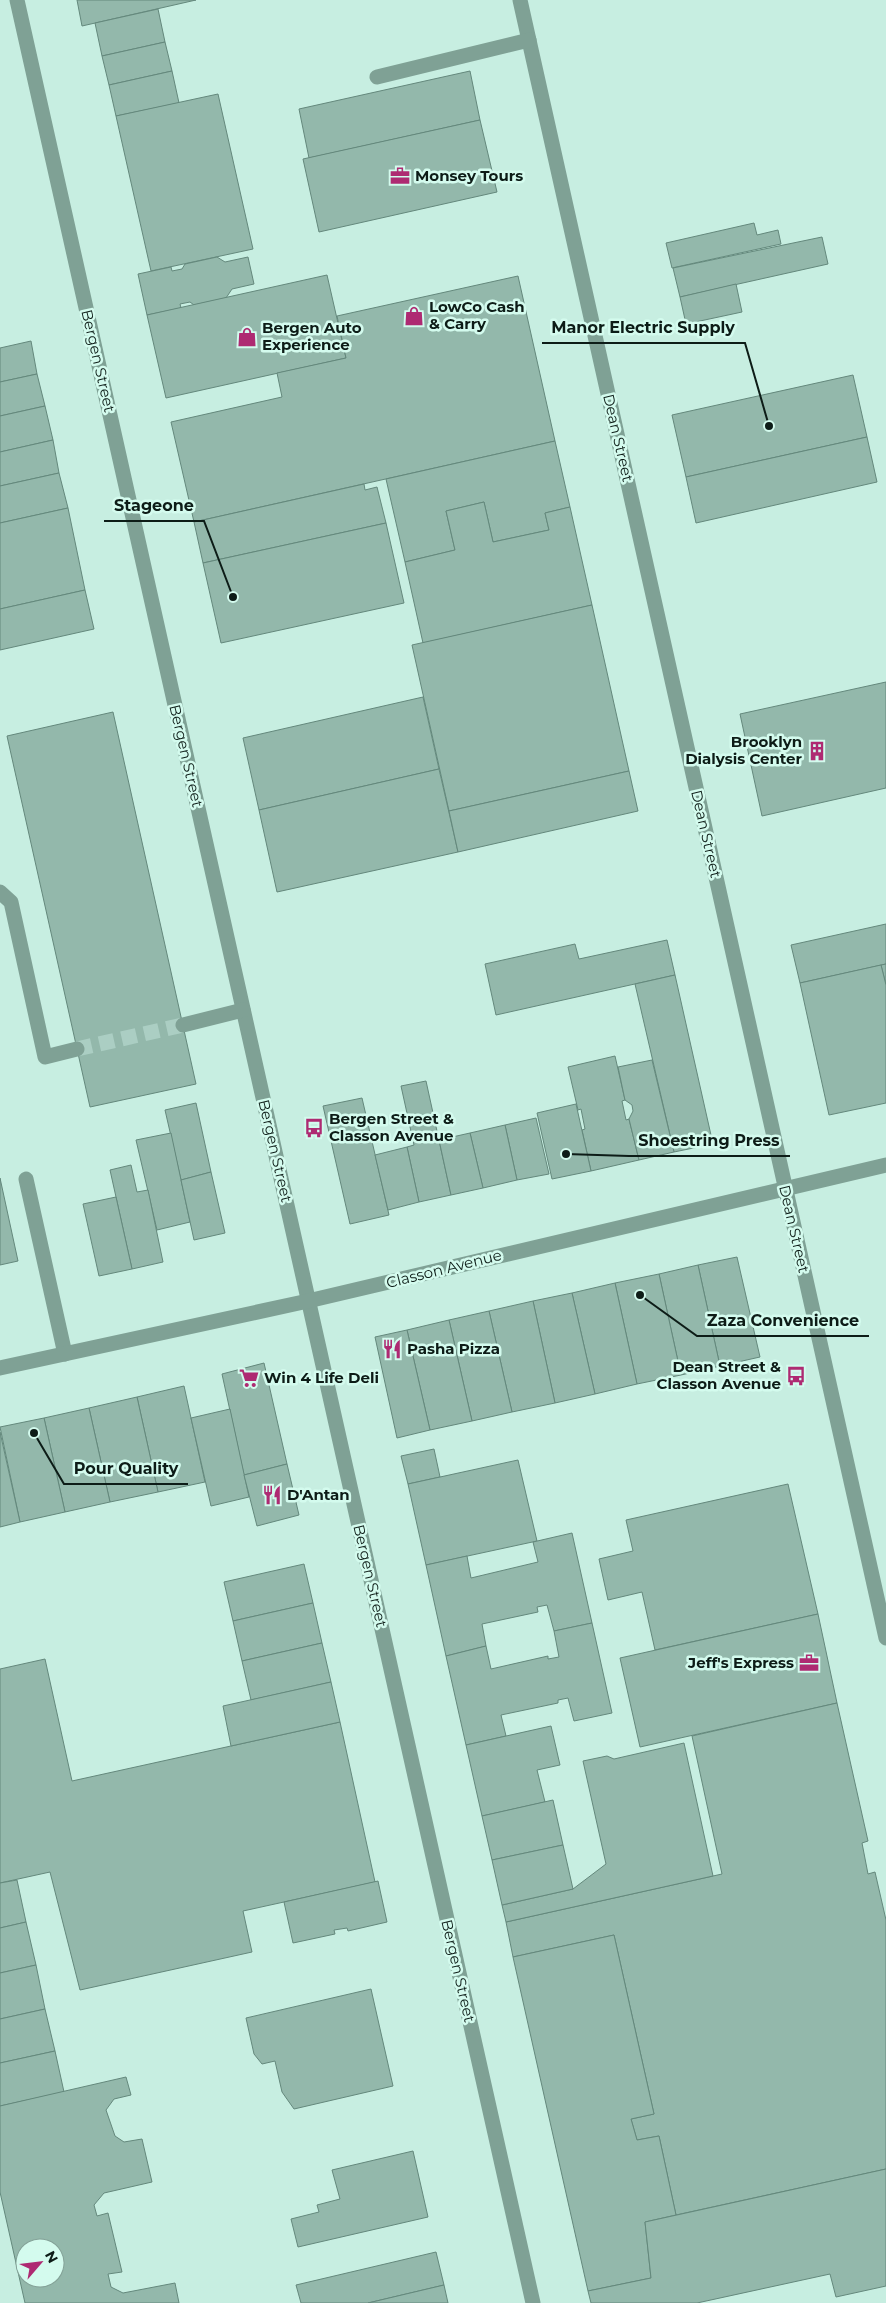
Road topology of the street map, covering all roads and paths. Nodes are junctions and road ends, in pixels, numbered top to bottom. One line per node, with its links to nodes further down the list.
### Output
1 (17, 0): 6 (street, Bergen Street)
2 (520, 0): 3 (street, Dean Street)
3 (529, 40): 4 (street); 11 (street, Dean Street)
4 (377, 77)
5 (0, 892): 8 (street)
6 (243, 1010): 7 (street); 12 (street, Bergen Street)
7 (183, 1025)
8 (77, 1049)
9 (886, 1165): 11 (street, Classon Avenue)
10 (26, 1179): 13 (street)
11 (785, 1188): 12 (street, Classon Avenue); 15 (street, Dean Street)
12 (308, 1301): 13 (street, Classon Avenue); 16 (street, Bergen Street)
13 (65, 1354): 14 (street, Classon Avenue)
14 (0, 1368)
15 (886, 1638)
16 (533, 2303)

